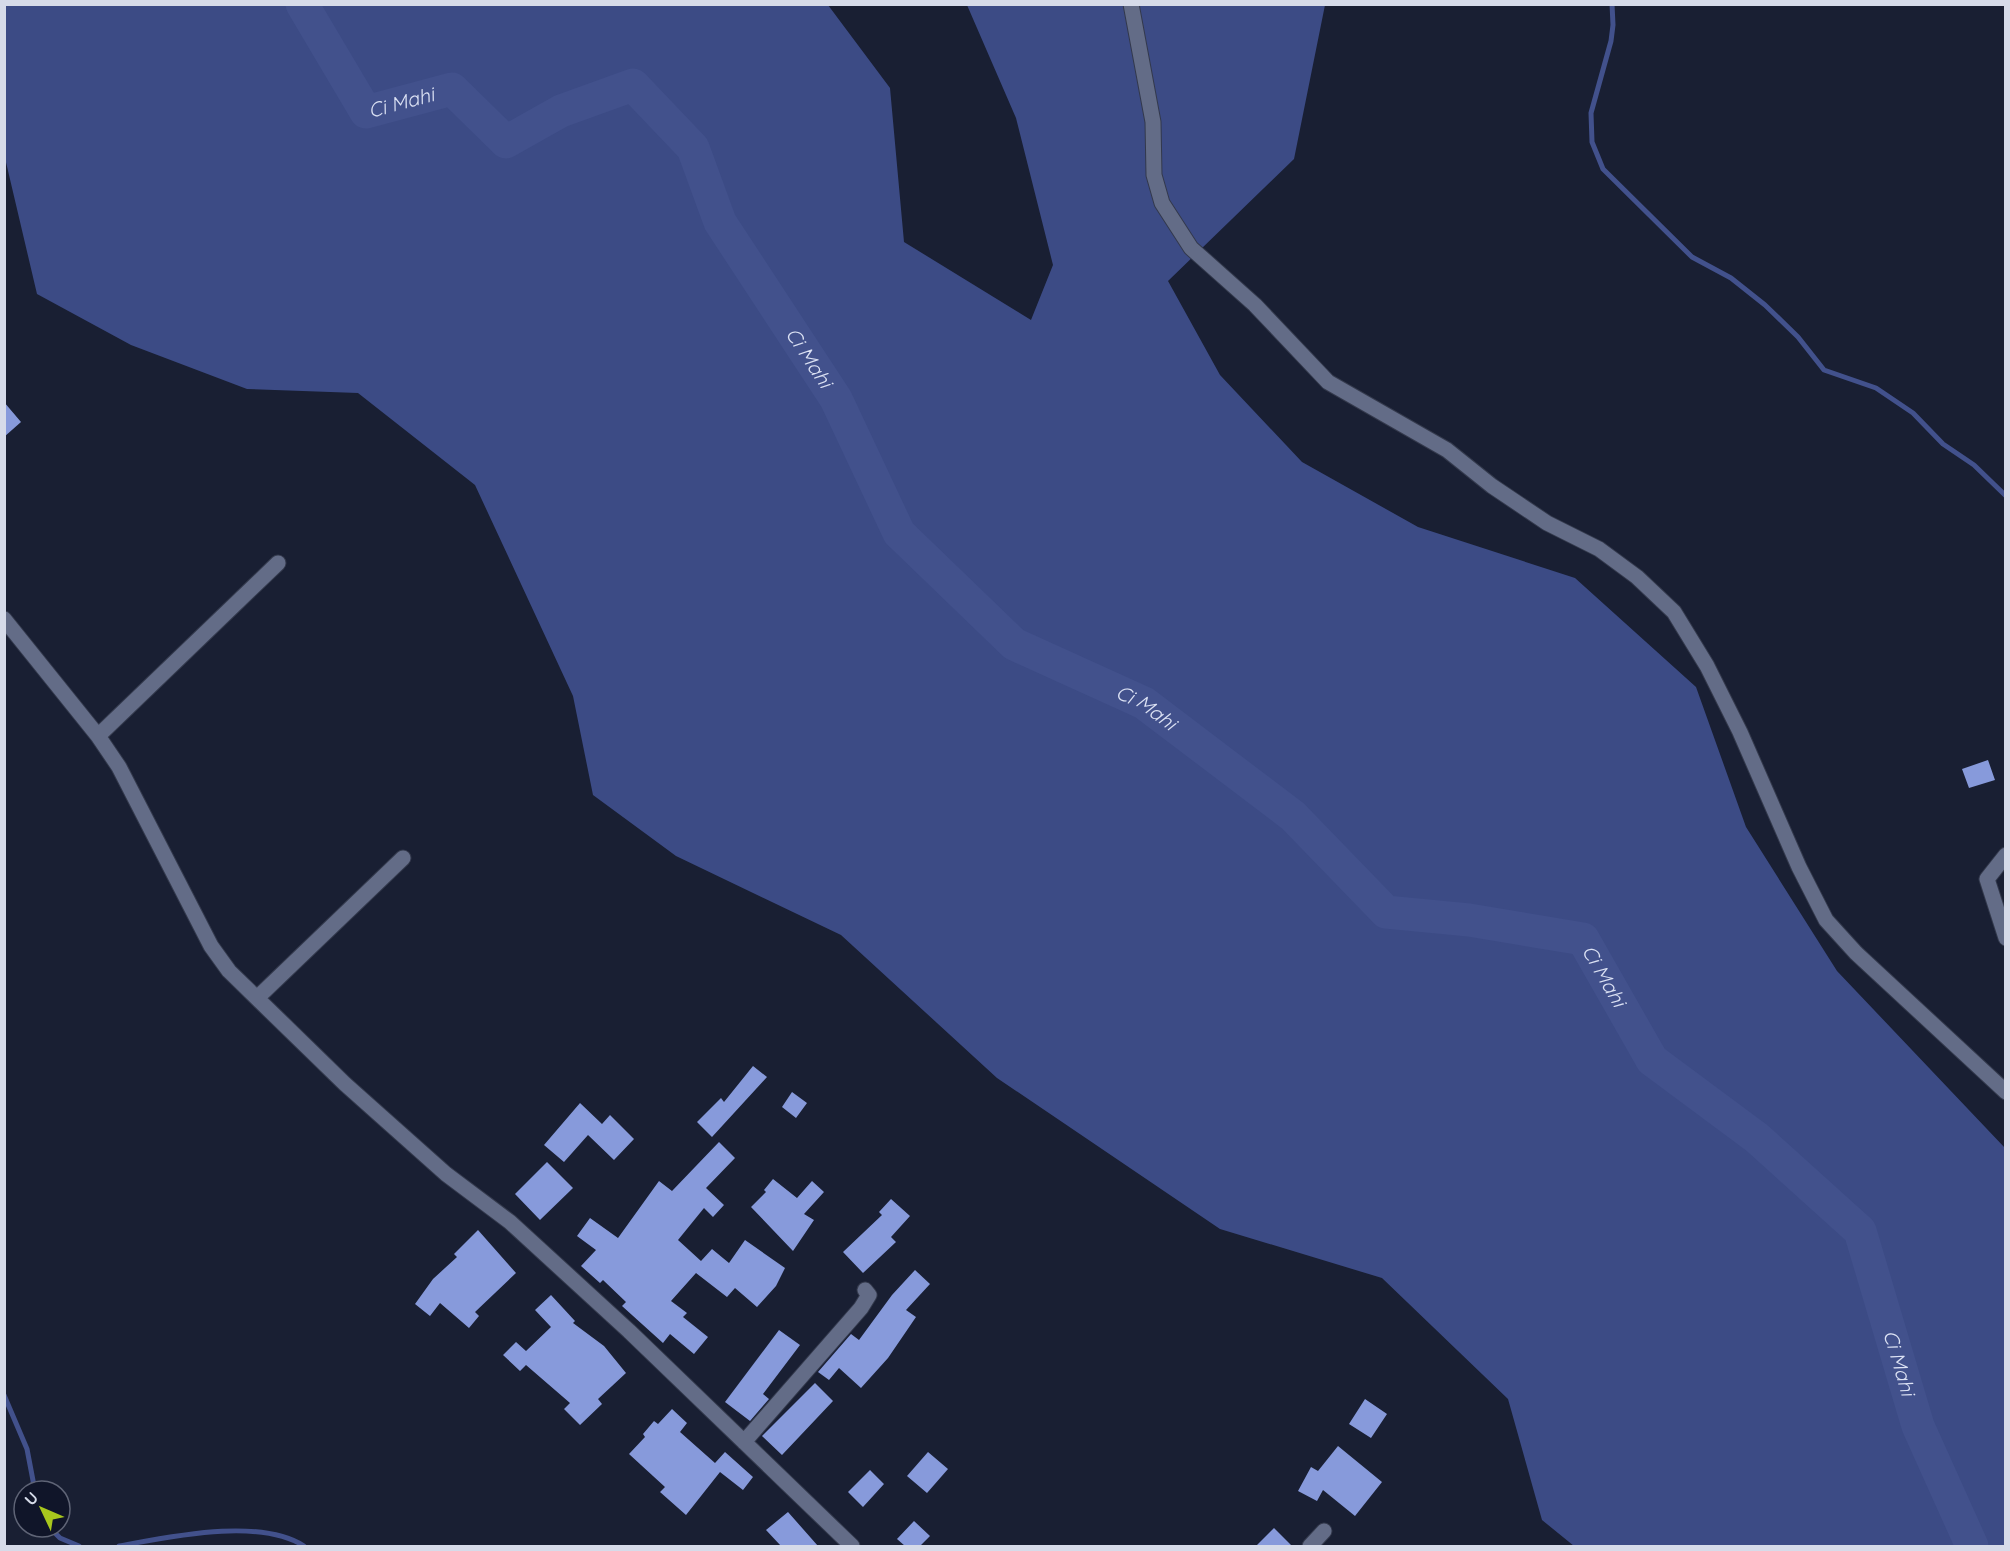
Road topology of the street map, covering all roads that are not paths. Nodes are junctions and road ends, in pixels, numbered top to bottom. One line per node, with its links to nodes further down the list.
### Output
1 (1131, 4): 9 (street)
2 (278, 563): 4 (street)
3 (4, 618): 4 (street)
4 (98, 736): 8 (street)
5 (2006, 855): 7 (street)
6 (403, 858): 8 (street)
7 (2006, 938)
8 (257, 998): 11 (street)
9 (2006, 1092)
10 (865, 1290): 11 (street)
11 (744, 1442): 13 (street)
12 (1324, 1532): 14 (street)
13 (852, 1546)
14 (1310, 1546)

